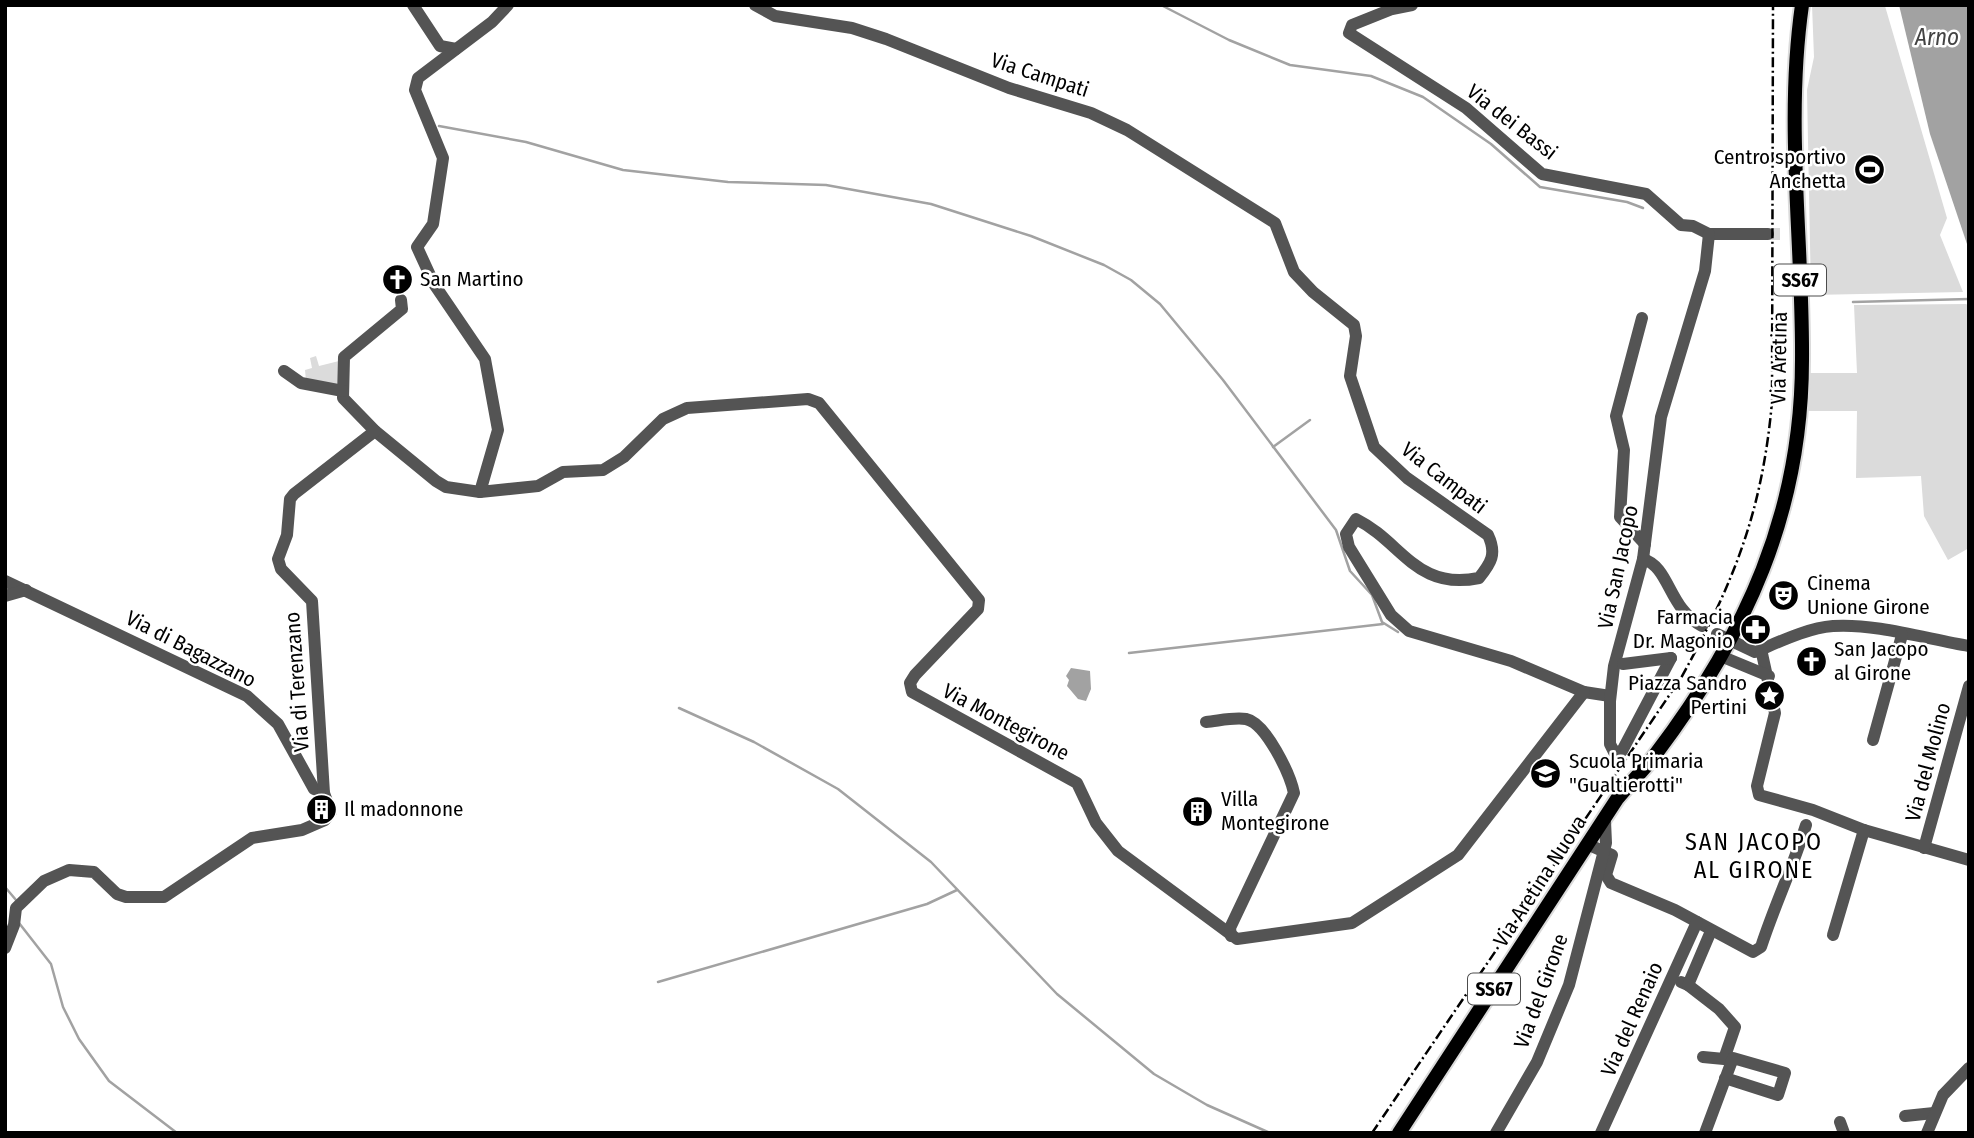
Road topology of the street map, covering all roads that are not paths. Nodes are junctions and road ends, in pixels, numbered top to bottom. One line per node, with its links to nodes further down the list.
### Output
1 (412, 5): 6 (street)
2 (508, 5): 7 (street)
3 (755, 5): 36 (street, Via Campati)
4 (1412, 5): 10 (street, Via dei Bassi)
5 (1802, 5): 29 (main road, Via Aretina / SS67)
6 (440, 46): 7 (street); 8 (street)
7 (456, 49): 8 (street)
8 (437, 62): 9 (street)
9 (433, 224): 12 (street); 18 (street)
10 (1709, 234): 11 (street, Via dei Bassi); 19 (street, Via San Jacopo)
11 (1768, 234)
12 (429, 240)
13 (401, 305): 16 (street)
14 (1642, 318): 19 (street)
15 (284, 371): 16 (street)
16 (343, 391): 17 (street)
17 (375, 431): 18 (street); 40 (street, Via di Terenzano)
18 (480, 492): 49 (street, Via Montegirone)
19 (1646, 544): 20 (street, Via San Jacopo)
20 (1643, 559): 21 (street, Via San Jacopo); 23 (street)
21 (1640, 575): 23 (street); 37 (street, Via San Jacopo)
22 (5, 581): 24 (street, Via di Bagazzano)
23 (1667, 587): 26 (street)
24 (26, 590): 25 (street); 40 (street, Via di Bagazzano)
25 (5, 596)
26 (1702, 626)
27 (1717, 634): 29 (street)
28 (1902, 635): 30 (street); 31 (street); 39 (street)
29 (1731, 641): 31 (street); 32 (main road, Via Aretina / SS67)
30 (1969, 646)
31 (1766, 647): 34 (street)
32 (1723, 657): 34 (street); 44 (main road, Via Aretina Nuova / SS67)
33 (1623, 664): 37 (street, Via San Jacopo)
34 (1769, 676): 42 (street)
35 (1969, 686): 43 (street, Via del Molino)
36 (1584, 692): 37 (street, Via Campati); 49 (street)
37 (1610, 696)
38 (1206, 722): 49 (street)
39 (1873, 740)
40 (324, 793): 50 (street)
41 (1806, 825): 47 (street)
42 (1864, 831): 43 (street); 48 (street)
43 (1924, 848): 45 (street)
44 (1596, 849): 46 (street); 58 (main road, Via Aretina Nuova / SS67); 59 (street, Via del Girone)
45 (1969, 860)
46 (1697, 922): 47 (street); 51 (street, Via del Renaio)
47 (1711, 931): 52 (street)
48 (1833, 935)
49 (1231, 936)
50 (5, 948)
51 (1671, 978): 52 (street); 60 (street, Via del Renaio)
52 (1688, 985): 53 (street)
53 (1703, 1056)
54 (1969, 1068): 56 (street)
55 (1725, 1078): 55 (street); 61 (street)
56 (1934, 1113): 57 (street); 57 (street)
57 (1928, 1130)
58 (1399, 1133)
59 (1496, 1133)
60 (1601, 1133)
61 (1705, 1133)

